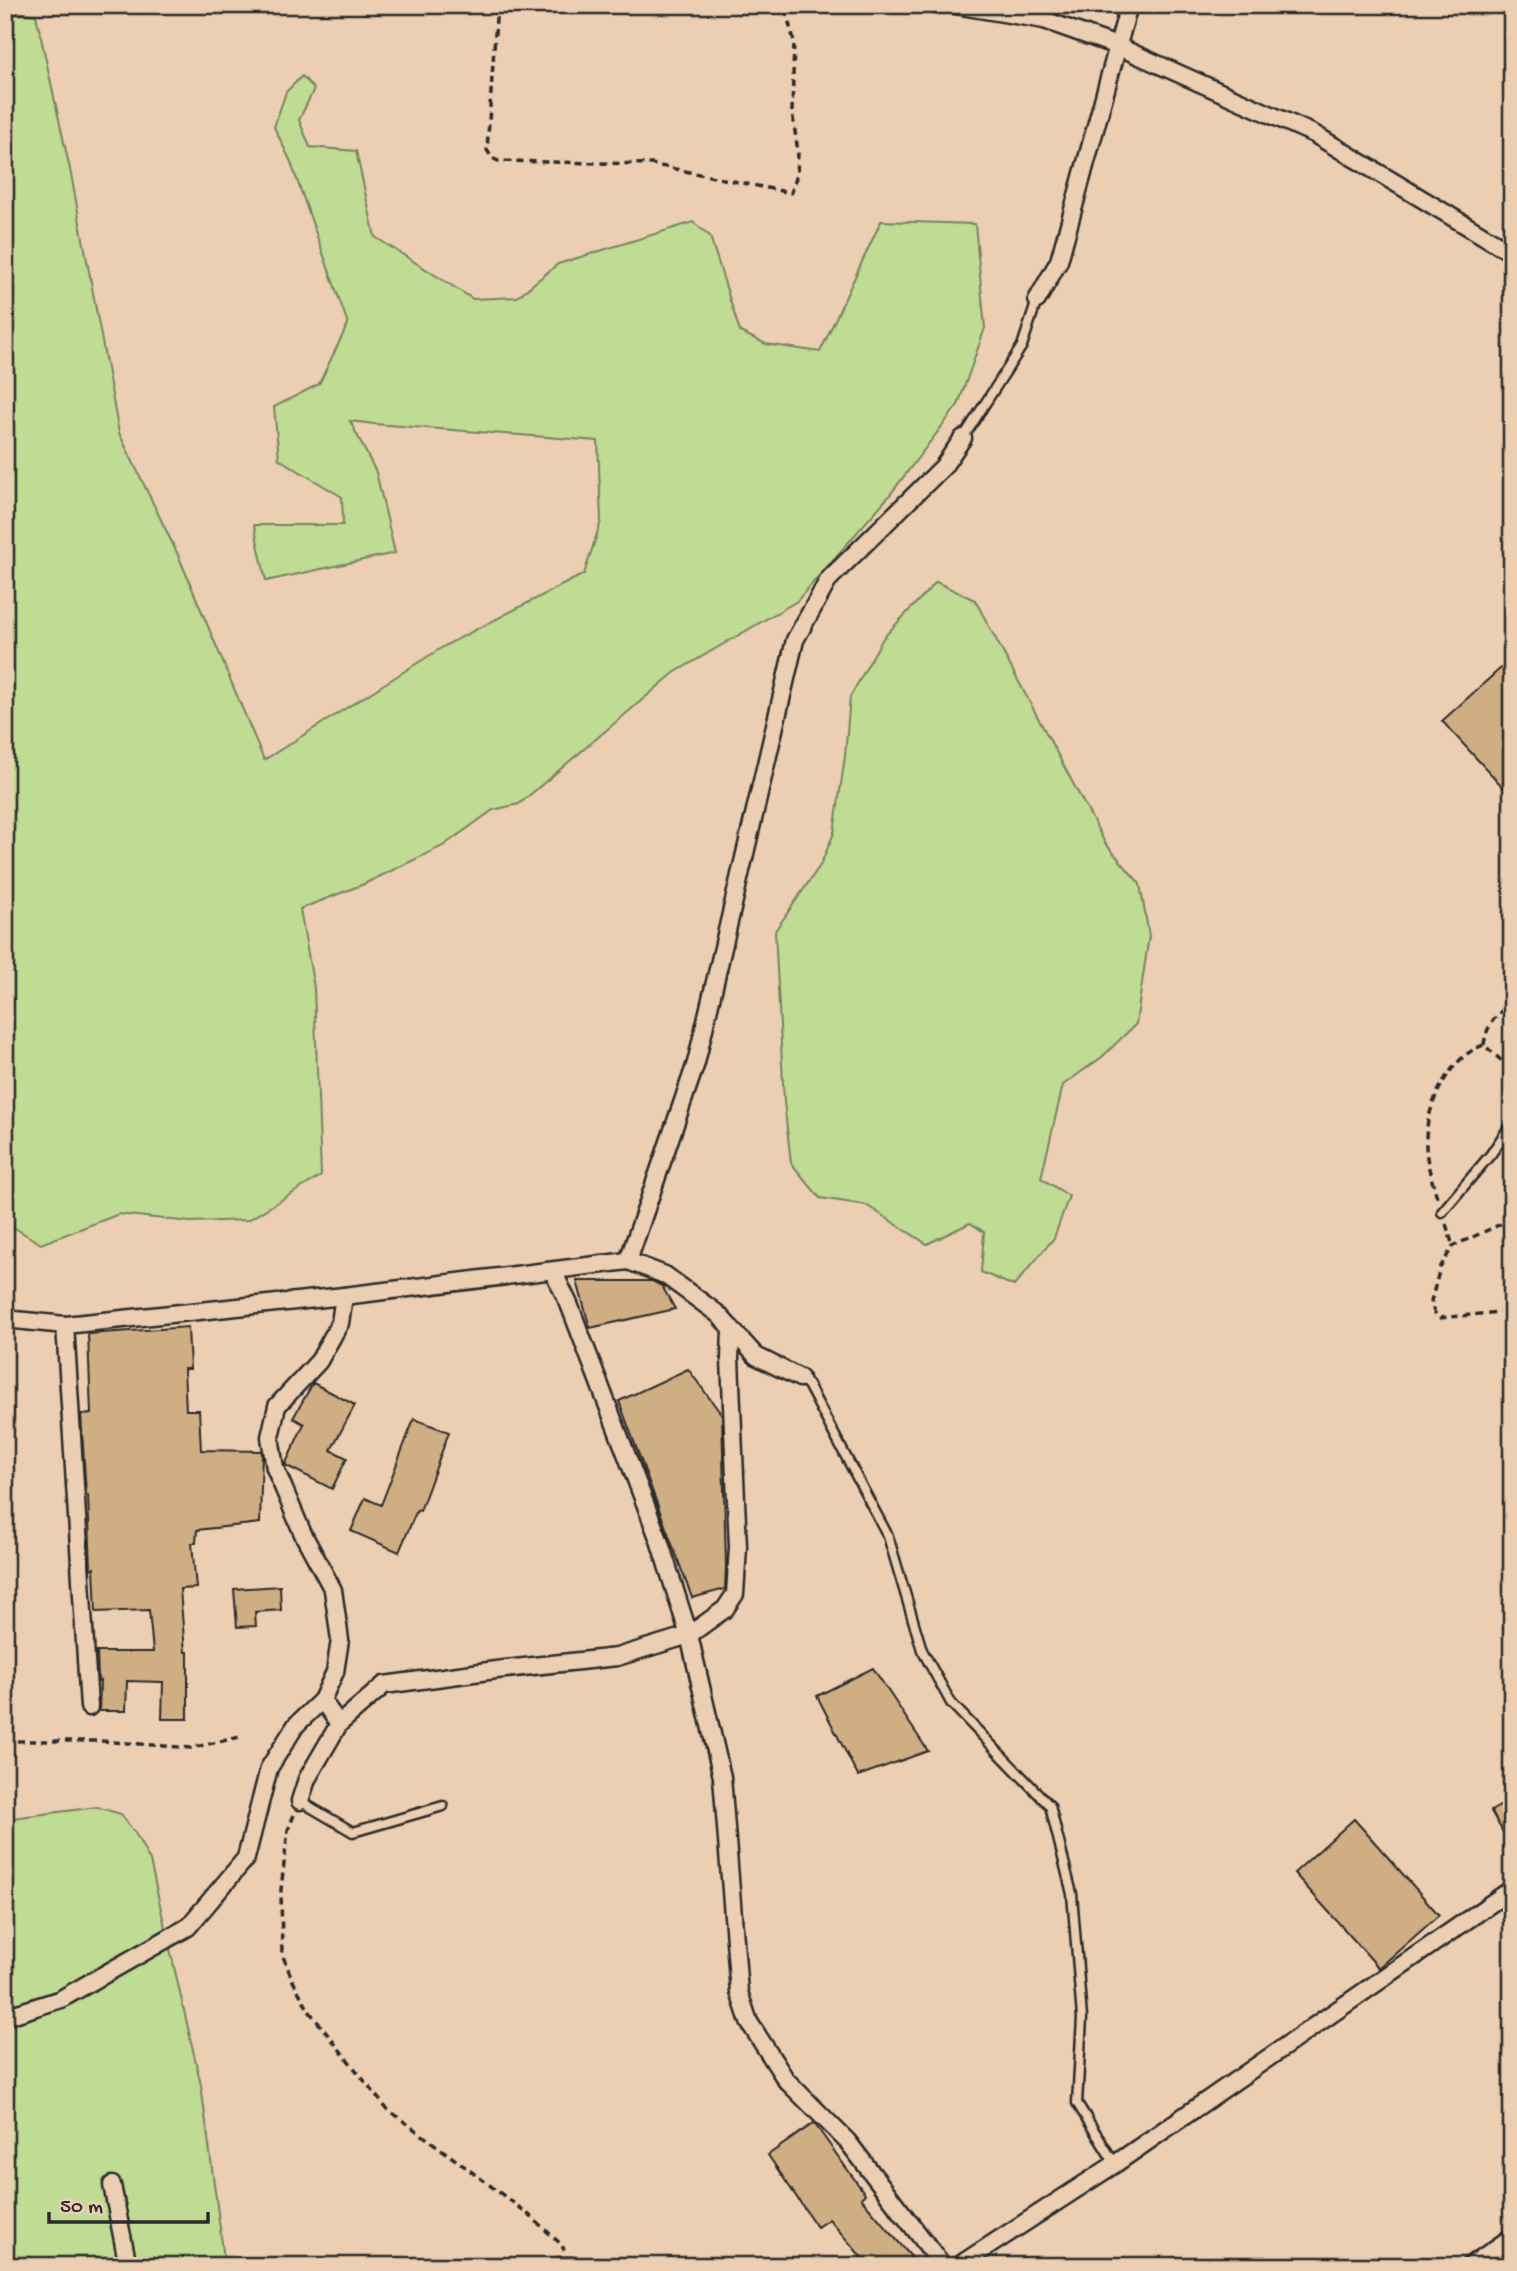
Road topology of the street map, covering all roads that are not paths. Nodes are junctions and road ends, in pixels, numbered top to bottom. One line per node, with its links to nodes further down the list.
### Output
1 (955, 5): 3 (street)
2 (1129, 5): 3 (street)
3 (1117, 46): 4 (street); 5 (street)
4 (1512, 253)
5 (1037, 300): 6 (lane)
6 (963, 439): 9 (street)
7 (1512, 1122): 8 (lane)
8 (1442, 1212)
9 (628, 1261): 10 (street); 14 (street)
10 (553, 1271): 11 (street); 16 (street)
11 (344, 1296): 13 (street); 17 (street)
12 (5, 1319): 13 (street)
13 (65, 1325): 18 (street)
14 (731, 1328): 15 (street); 16 (street)
15 (800, 1378): 24 (lane)
16 (689, 1635): 19 (street); 28 (street)
17 (322, 1700): 19 (street); 23 (street)
18 (89, 1707)
19 (339, 1724): 20 (street)
20 (300, 1801): 21 (lane)
21 (443, 1806)
22 (1512, 1889): 24 (street)
23 (5, 2017)
24 (1115, 2164): 29 (street)
25 (112, 2185): 27 (street)
26 (1512, 2237): 30 (street)
27 (128, 2266)
28 (943, 2266)
29 (958, 2266)
30 (1469, 2266)

